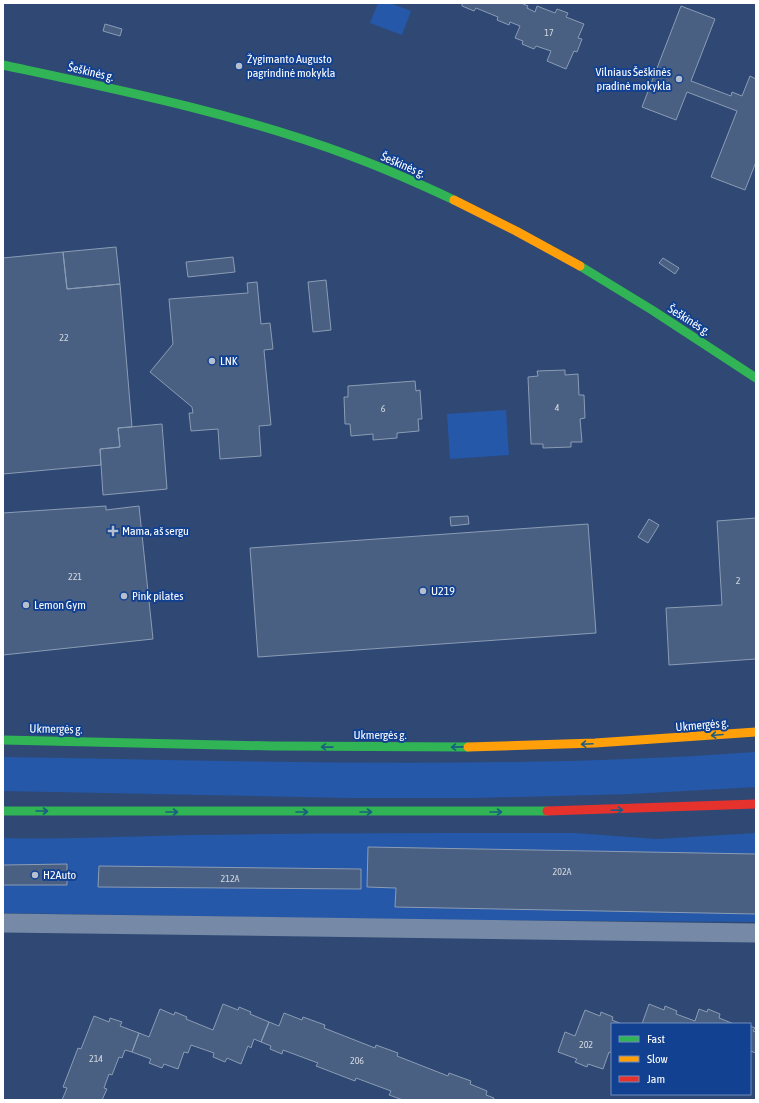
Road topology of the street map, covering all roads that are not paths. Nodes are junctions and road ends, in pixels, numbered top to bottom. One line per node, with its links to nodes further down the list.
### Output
1 (3, 65): 2 (main road, Šeškinės g.)
2 (756, 378)
3 (756, 732): 4 (main road, Ukmergės g., one-way to 4)
4 (3, 740)
5 (756, 804): 6 (main road, one-way to 5)
6 (3, 811)
7 (3, 923): 8 (street)
8 (756, 933)

